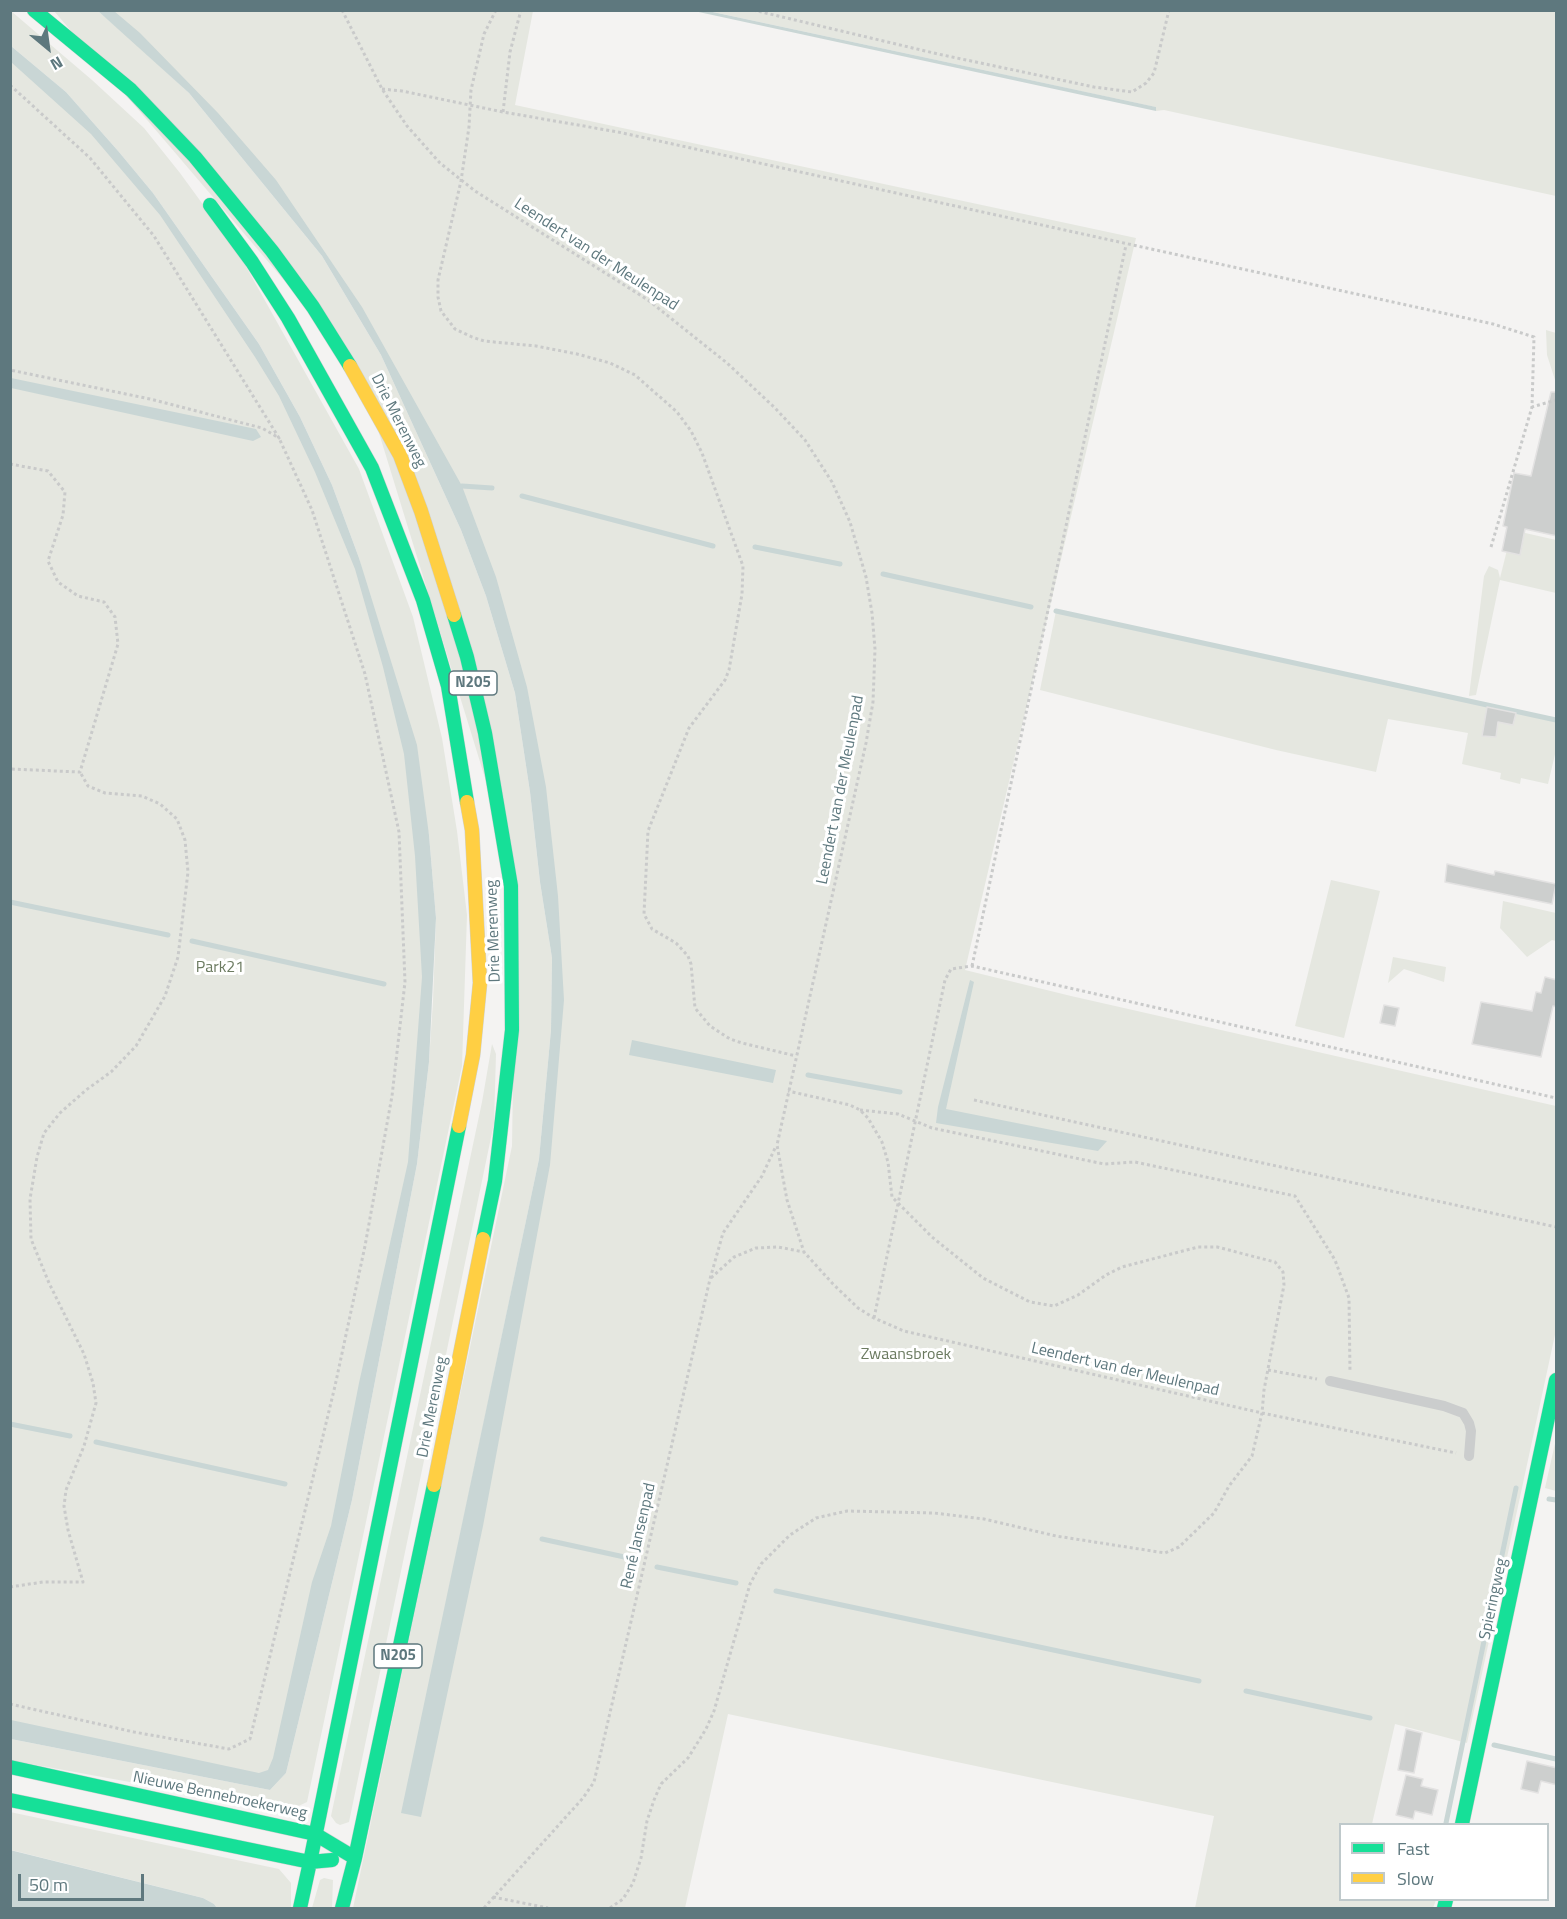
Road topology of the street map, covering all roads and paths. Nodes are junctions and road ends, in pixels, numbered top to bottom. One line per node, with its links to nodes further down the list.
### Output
1 (34, 10): 7 (main road, Drie Merenweg / N205)
2 (342, 10): 9 (path, Leendert van der Meulenpad)
3 (496, 10): 10 (path)
4 (520, 10): 12 (path)
5 (753, 10): 6 (path)
6 (1169, 10)
7 (65, 36): 11 (main road, Drie Merenweg / N205); 49 (main road, Drie Merenweg / N205)
8 (10, 85): 19 (path)
9 (382, 89): 10 (path); 13 (path, Leendert van der Meulenpad)
10 (469, 104): 12 (path); 13 (path)
11 (128, 107)
12 (503, 112): 15 (path)
13 (460, 181): 25 (path, Leendert van der Meulenpad); 25 (path)
14 (204, 197): 48 (main road, Drie Merenweg / N205)
15 (1126, 245): 18 (path); 24 (path)
16 (10, 370): 19 (path)
17 (1557, 400): 18 (path)
18 (1532, 407): 21 (path)
19 (279, 438): 44 (path)
20 (10, 464): 23 (path)
21 (1491, 547)
22 (10, 769): 23 (path)
23 (80, 772): 43 (path)
24 (972, 966): 27 (path); 30 (path)
25 (796, 1056): 26 (path, Leendert van der Meulenpad)
26 (788, 1091): 29 (path); 31 (path, Leendert van der Meulenpad)
27 (1557, 1098)
28 (974, 1100): 33 (path)
29 (860, 1110): 30 (path); 32 (path)
30 (916, 1121): 32 (path); 40 (path)
31 (777, 1145): 34 (path, Leendert van der Meulenpad); 35 (path, René Jansenpad)
32 (899, 1204): 36 (path); 37 (path)
33 (1557, 1227)
34 (804, 1252): 35 (path); 36 (path, Leendert van der Meulenpad)
35 (710, 1279): 51 (path, René Jansenpad)
36 (874, 1318): 41 (path, Leendert van der Meulenpad)
37 (1268, 1370): 39 (path); 41 (path)
38 (1557, 1380): 47 (main road, Spieringweg)
39 (1330, 1381): 40 (lane)
40 (1350, 1385): 42 (lane)
41 (1262, 1413): 42 (path, Leendert van der Meulenpad); 56 (path)
42 (1469, 1456)
43 (10, 1587)
44 (10, 1704)
45 (10, 1767): 48 (main road, Nieuwe Bennebroekerweg)
46 (10, 1800): 50 (main road)
47 (1462, 1823)
48 (315, 1834): 49 (main road, Nieuwe Bennebroekerweg); 50 (main road, Drie Merenweg / N205)
49 (355, 1858): 50 (main road); 53 (main road, Drie Merenweg / N205)
50 (310, 1862): 52 (main road, Drie Merenweg / N205)
51 (494, 1897): 54 (path, René Jansenpad); 55 (path)
52 (300, 1908)
53 (342, 1908)
54 (484, 1908)
55 (548, 1908)
56 (610, 1908)

